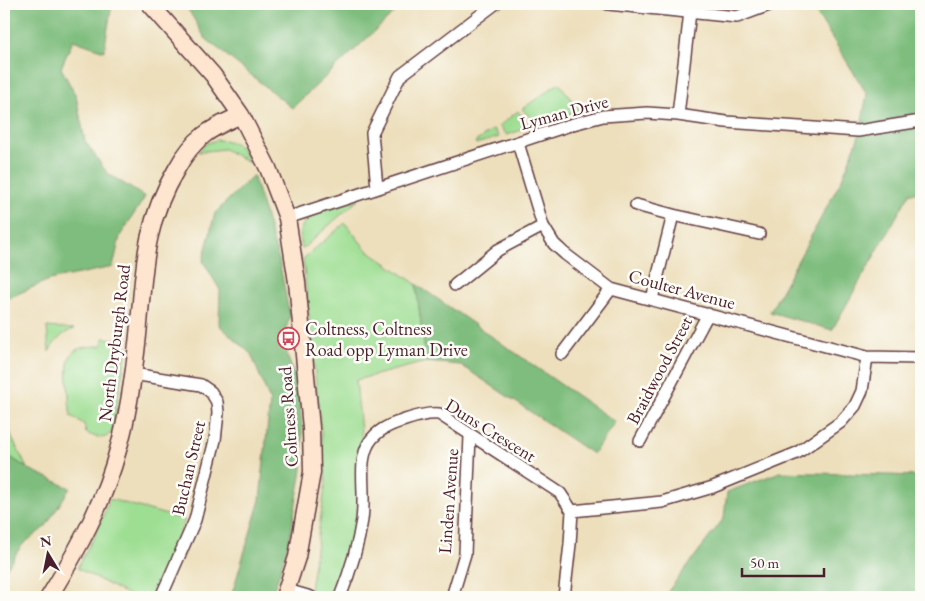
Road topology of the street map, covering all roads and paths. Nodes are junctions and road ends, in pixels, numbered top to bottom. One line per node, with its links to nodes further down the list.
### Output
1 (150, 4): 6 (street, Coltness Road)
2 (495, 4): 10 (street)
3 (608, 4): 5 (street)
4 (772, 4): 5 (street)
5 (690, 12): 7 (street)
6 (241, 115): 13 (street, Coltness Road); 23 (street, North Dryburgh Road)
7 (678, 115): 8 (street, Lyman Drive); 9 (street, Lyman Drive)
8 (921, 121)
9 (518, 143): 10 (street, Lyman Drive); 14 (street, Coulter Avenue)
10 (377, 188): 13 (street, Lyman Drive)
11 (636, 205): 12 (street)
12 (673, 215): 15 (street); 18 (street)
13 (287, 218): 27 (street, Coltness Road)
14 (544, 226): 16 (street); 17 (street, Coulter Avenue)
15 (759, 234)
16 (455, 285)
17 (611, 289): 18 (street, Coulter Avenue); 20 (street)
18 (652, 299): 19 (street, Coulter Avenue)
19 (708, 314): 21 (street, Coulter Avenue); 25 (street, Braidwood Street)
20 (562, 354)
21 (867, 357): 22 (street, Coulter Avenue); 26 (street)
22 (921, 358)
23 (133, 374): 28 (street, North Dryburgh Road); 29 (street, Buchan Street)
24 (470, 436): 26 (street, Duns Crescent); 31 (street, Duns Crescent); 32 (street, Linden Avenue)
25 (640, 441)
26 (572, 511): 33 (street)
27 (286, 594): 30 (street)
28 (49, 597)
29 (160, 597)
30 (311, 597)
31 (340, 597)
32 (452, 597)
33 (564, 597)

